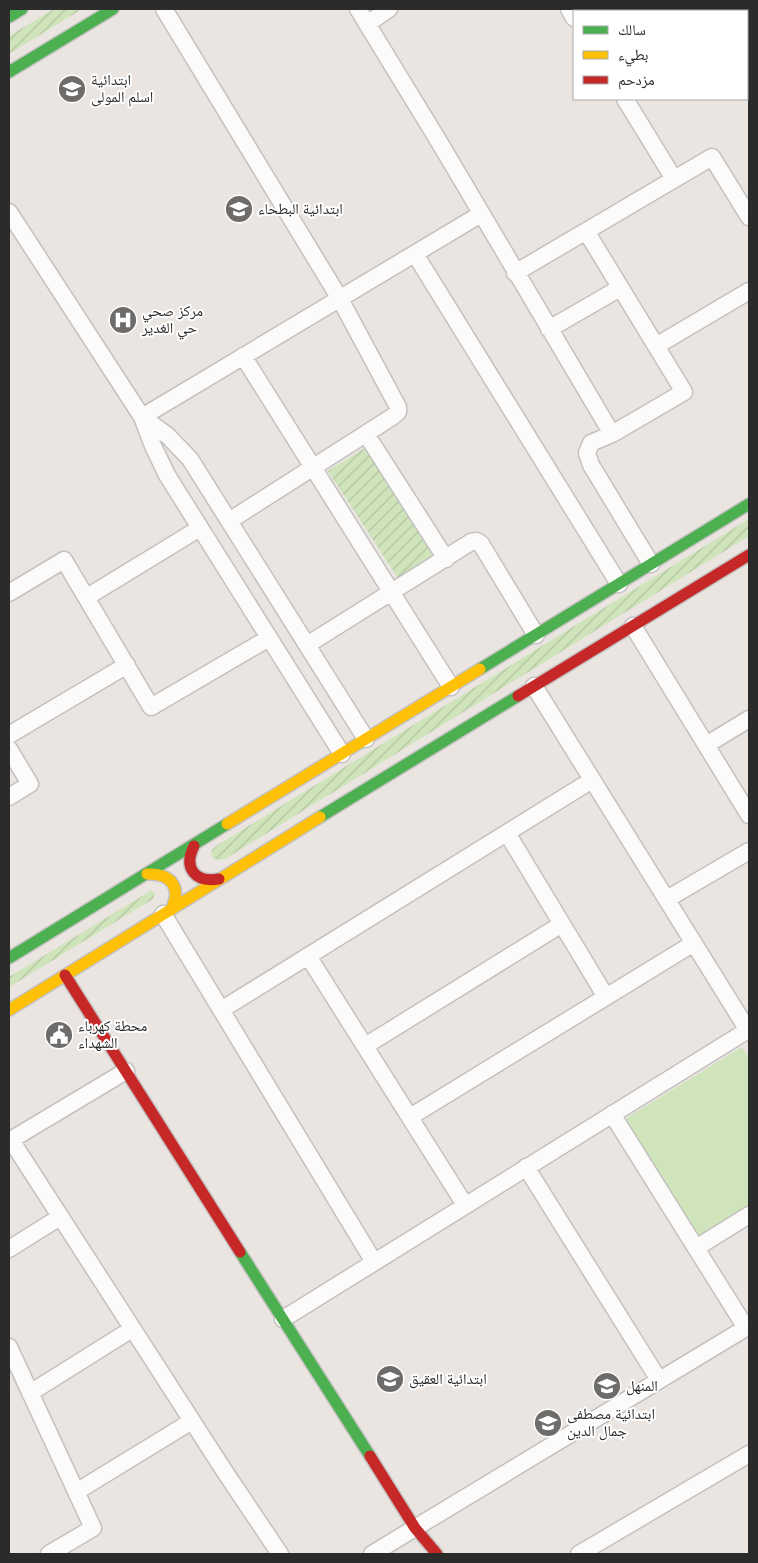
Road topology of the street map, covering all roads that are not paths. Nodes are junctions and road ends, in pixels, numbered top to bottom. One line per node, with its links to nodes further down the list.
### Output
1 (22, 9): 6 (main road)
2 (113, 9): 8 (main road)
3 (164, 9): 19 (street)
4 (358, 9): 7 (street)
5 (389, 9): 7 (street)
6 (9, 17)
7 (367, 24): 13 (street)
8 (9, 72)
9 (626, 100): 10 (street)
10 (674, 179): 11 (street); 14 (street)
11 (747, 209)
12 (9, 212): 23 (street)
13 (481, 214): 15 (street); 16 (street)
14 (586, 231): 16 (street); 17 (street)
15 (415, 254): 19 (street); 35 (street)
16 (515, 273): 20 (street)
17 (620, 288): 20 (street); 21 (street)
18 (749, 291): 21 (street)
19 (340, 299): 22 (street); 24 (street)
20 (549, 329): 25 (street)
21 (656, 346): 25 (street)
22 (243, 356): 23 (street); 26 (street)
23 (142, 417): 28 (street); 29 (street)
24 (366, 434): 26 (street); 32 (street)
25 (612, 434): 33 (street)
26 (312, 466): 28 (street); 37 (street)
27 (749, 504): 33 (main road)
28 (229, 521): 30 (street)
29 (200, 528): 34 (street); 38 (street)
30 (250, 554): 34 (street); 42 (street)
31 (749, 555): 39 (main road)
32 (446, 559): 37 (street); 40 (street)
33 (651, 564): 35 (main road)
34 (226, 568): 41 (street)
35 (619, 584): 40 (main road)
36 (9, 593): 38 (street)
37 (392, 593): 42 (street); 45 (street)
38 (87, 597): 43 (street)
39 (633, 626): 44 (main road); 49 (street)
40 (536, 635): 45 (main road)
41 (269, 638): 43 (street); 51 (street)
42 (307, 645): 48 (street)
43 (127, 666): 47 (street)
44 (534, 686): 52 (street); 59 (main road)
45 (451, 687): 48 (main road)
46 (749, 719): 49 (street)
47 (9, 736)
48 (366, 739): 51 (main road)
49 (706, 745): 54 (street)
50 (9, 749): 53 (street)
51 (342, 754): 56 (main road)
52 (592, 780): 55 (street); 60 (street)
53 (9, 797)
54 (749, 815)
55 (507, 833): 62 (street); 64 (street)
56 (194, 846): 58 (main road); 59 (main road)
57 (749, 852): 60 (street)
58 (147, 874): 61 (main road); 65 (main road)
59 (219, 879): 61 (main road)
60 (666, 900): 63 (street)
61 (167, 912): 66 (main road); 69 (street)
62 (562, 924): 67 (street); 71 (street)
63 (694, 943): 67 (street); 70 (street)
64 (308, 956): 69 (street); 71 (street)
65 (9, 958)
66 (65, 975): 68 (main road); 72 (main road)
67 (606, 997): 74 (street)
68 (9, 1010)
69 (221, 1010): 82 (street)
70 (748, 1031): 73 (street)
71 (365, 1046): 74 (street)
72 (126, 1071): 75 (street); 83 (main road)
73 (612, 1114): 76 (street); 80 (street)
74 (410, 1117): 77 (street)
75 (10, 1140): 79 (street)
76 (526, 1168): 77 (street); 87 (street)
77 (465, 1205): 82 (street)
78 (749, 1215): 80 (street)
79 (60, 1217): 81 (street); 85 (street)
80 (696, 1248): 84 (street)
81 (9, 1249)
82 (374, 1262): 83 (street)
83 (283, 1319): 92 (main road)
84 (748, 1327): 87 (street)
85 (132, 1329): 88 (street); 89 (street)
86 (9, 1347): 88 (street)
87 (659, 1380): 92 (street)
88 (30, 1393): 91 (street)
89 (192, 1422): 91 (street); 93 (street)
90 (749, 1454): 97 (street)
91 (76, 1492): 94 (street)
92 (415, 1528): 95 (street); 96 (main road)
93 (275, 1553)
94 (49, 1554)
95 (372, 1554)
96 (437, 1554)
97 (579, 1554)

